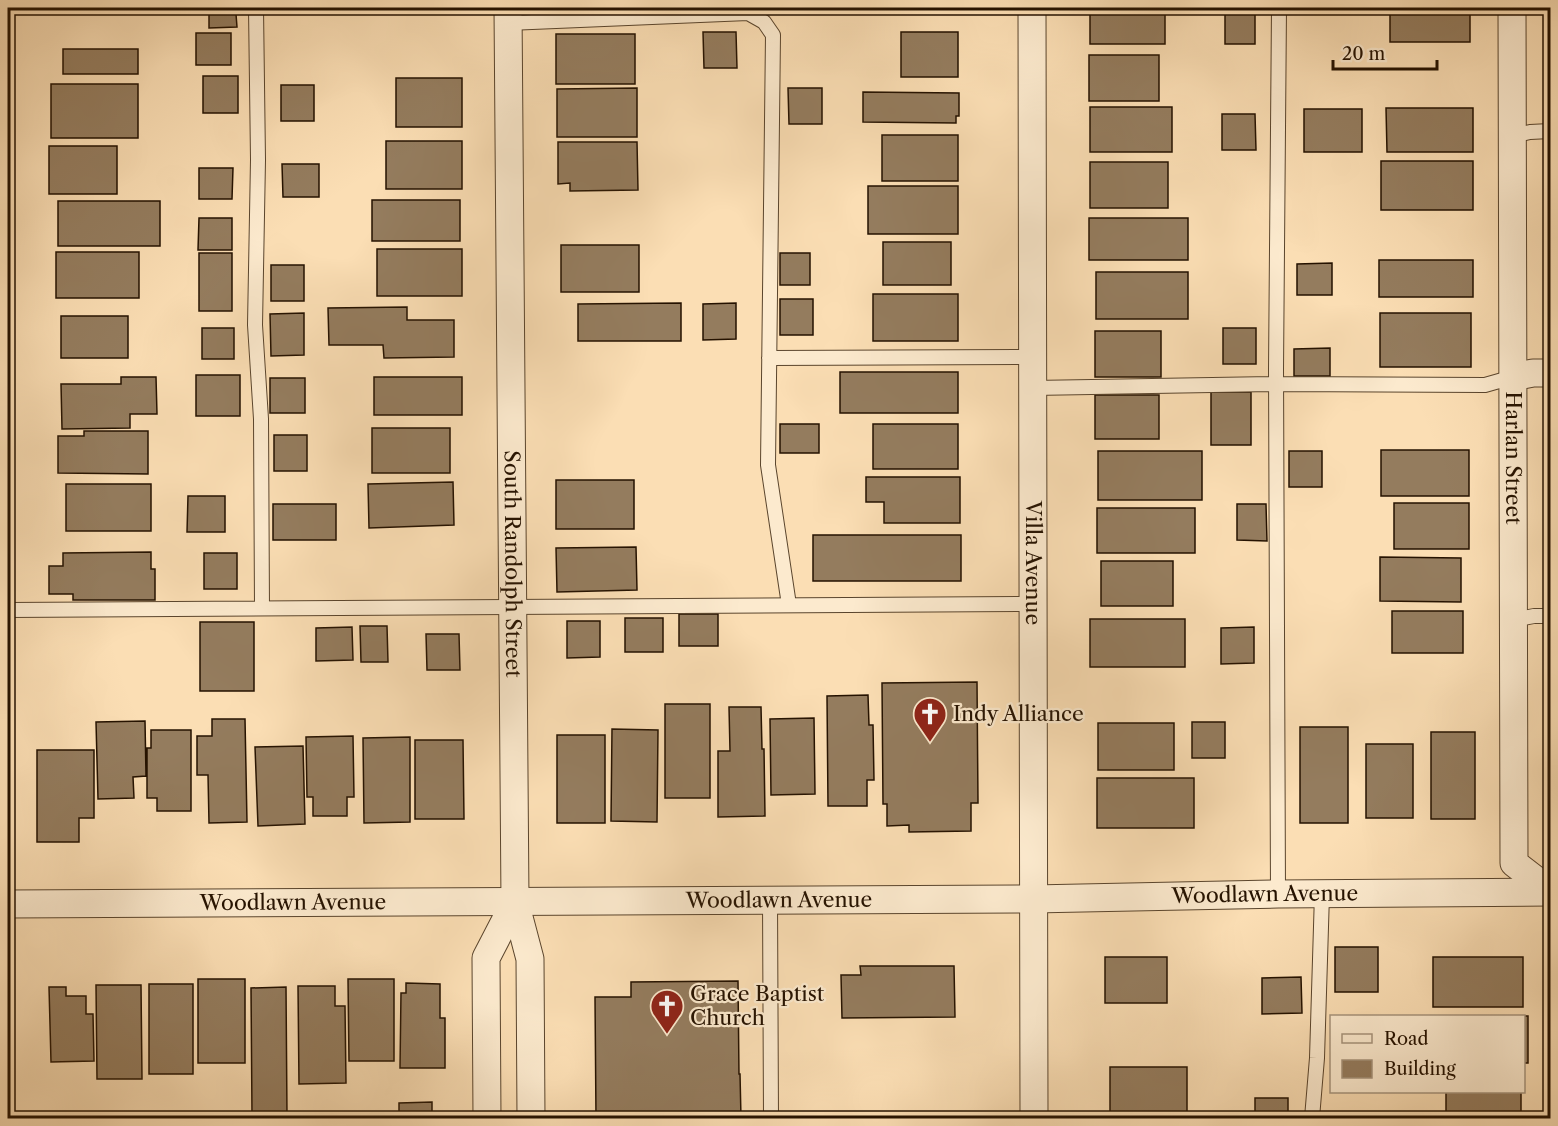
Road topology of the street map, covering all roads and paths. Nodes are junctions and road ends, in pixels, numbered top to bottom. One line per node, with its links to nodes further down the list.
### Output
1 (256, 8): 17 (lane)
2 (1032, 8): 8 (street, Villa Avenue)
3 (1278, 8): 12 (lane)
4 (1512, 8): 7 (street, Harlan Street)
5 (508, 15): 9 (lane); 16 (street, South Randolph Street)
6 (1551, 131): 7 (lane)
7 (1512, 136): 11 (street, Harlan Street)
8 (1032, 357): 9 (lane); 13 (street, Villa Avenue)
9 (769, 358): 15 (lane)
10 (1551, 373): 11 (street)
11 (1513, 377): 12 (lane); 20 (street, Harlan Street)
12 (1277, 384): 13 (lane); 22 (lane)
13 (1032, 388): 14 (street, Villa Avenue)
14 (1033, 604): 15 (lane); 24 (street, Villa Avenue)
15 (789, 605): 16 (lane)
16 (513, 607): 17 (lane); 26 (street, South Randolph Street)
17 (262, 608): 18 (lane)
18 (8, 610)
19 (1551, 616): 20 (lane)
20 (1513, 620): 21 (street, Harlan Street)
21 (1551, 891): 23 (street, Woodlawn Avenue)
22 (1278, 894): 23 (street, Woodlawn Avenue); 24 (street, Woodlawn Avenue)
23 (1323, 894): 32 (lane)
24 (1033, 899): 25 (street, Woodlawn Avenue); 31 (street, Villa Avenue)
25 (770, 900): 26 (street, Woodlawn Avenue); 30 (lane)
26 (515, 902): 27 (street, Woodlawn Avenue); 28 (street); 29 (street, South Randolph Street)
27 (8, 904)
28 (487, 1119)
29 (531, 1119)
30 (771, 1119)
31 (1034, 1119)
32 (1312, 1119)

